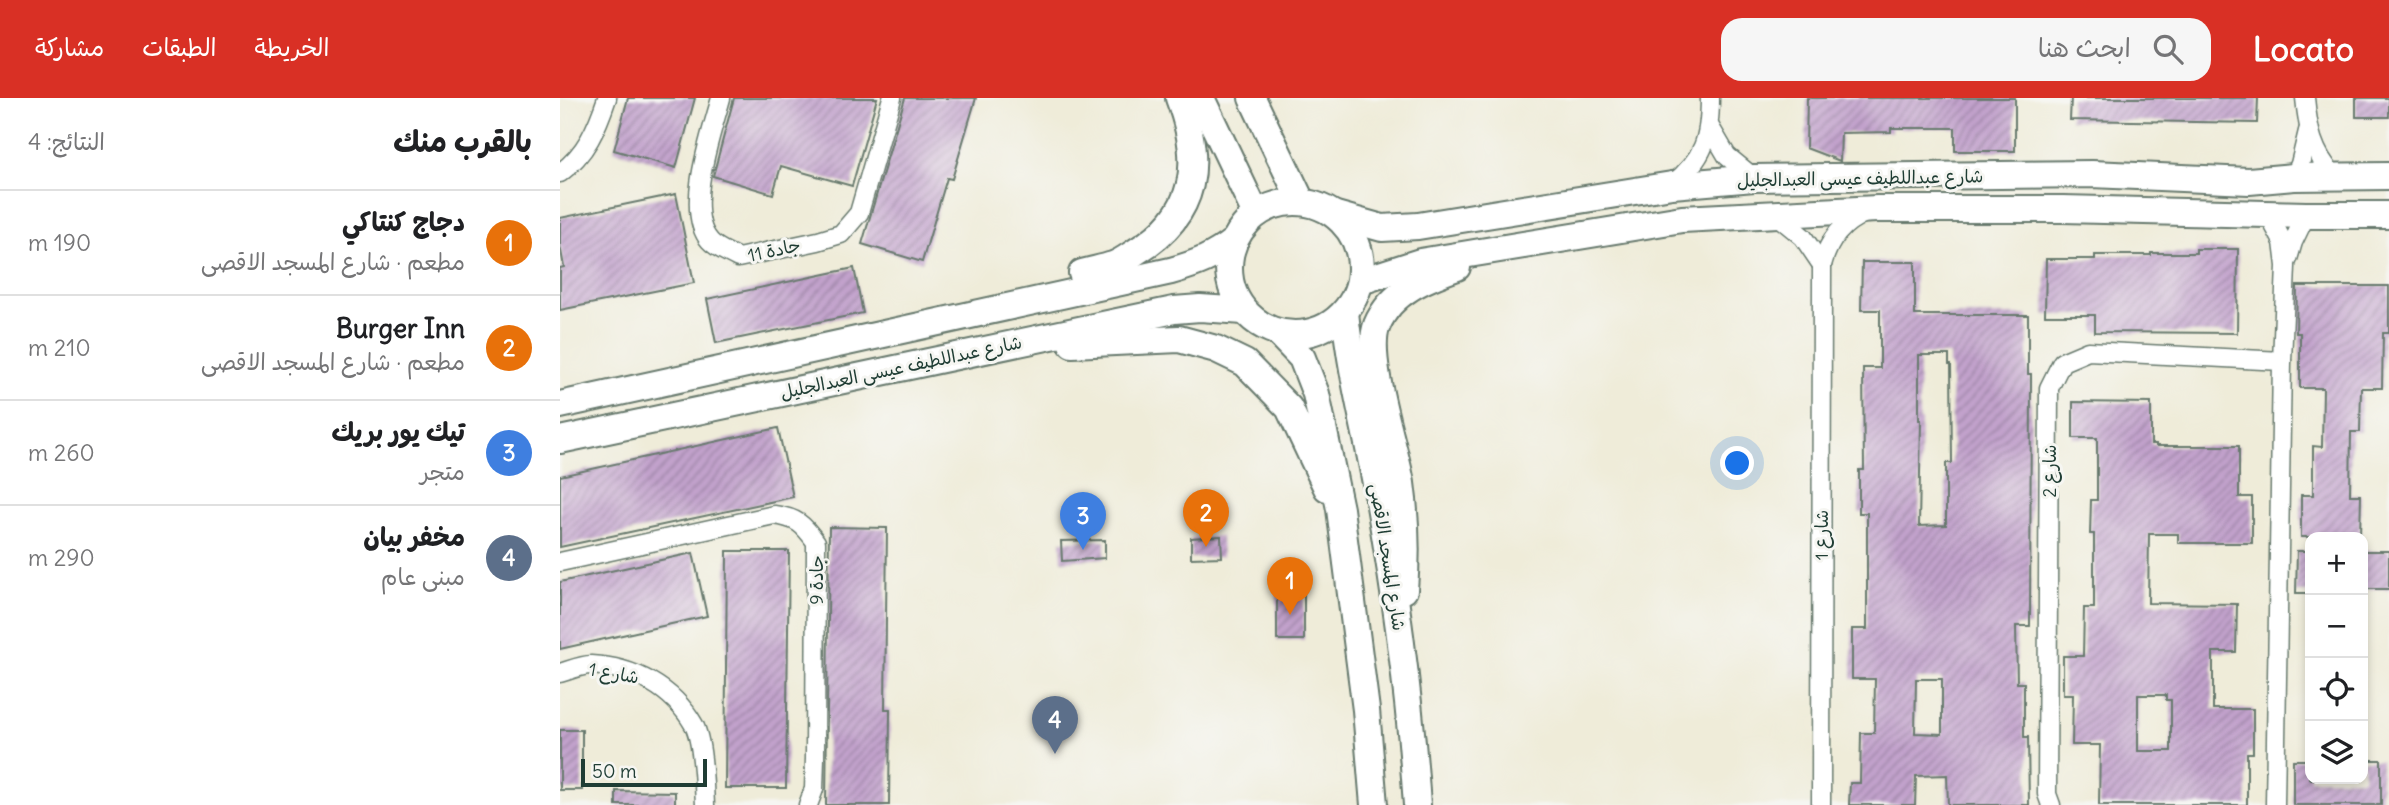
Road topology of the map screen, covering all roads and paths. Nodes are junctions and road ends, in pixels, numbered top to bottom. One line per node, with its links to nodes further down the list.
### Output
1 (607, 98): 11 (street)
2 (721, 98): 3 (street, جادة 11)
3 (892, 98)
4 (1179, 98): 36 (main road)
5 (1201, 98): 23 (main road)
6 (1252, 98): 19 (main road)
7 (1710, 98): 9 (street)
8 (2305, 98): 10 (street)
9 (1710, 127): 16 (street); 18 (street)
10 (2308, 131): 13 (street); 15 (street)
11 (560, 173)
12 (2092, 174): 16 (main road, شارع عبداللطيف عيسى العبدالجليل); 17 (main road, شارع عبداللطيف عيسى العبدالجليل); 21 (main road)
13 (2334, 176): 14 (main road, شارع عبداللطيف عيسى العبدالجليل); 15 (main road, شارع عبداللطيف عيسى العبدالجليل)
14 (2389, 176)
15 (2294, 177): 17 (main road, شارع عبداللطيف عيسى العبدالجليل)
16 (1754, 178): 18 (main road, شارع عبداللطيف عيسى العبدالجليل)
17 (2249, 181): 22 (main road)
18 (1672, 185): 26 (main road, شارع عبداللطيف عيسى العبدالجليل)
19 (1301, 201): 23 (main road); 26 (main road)
20 (1877, 209): 21 (main road, شارع عبداللطيف عيسى العبدالجليل); 24 (main road, شارع عبداللطيف عيسى العبدالجليل); 31 (street, شارع 1)
21 (1972, 209): 22 (main road, شارع عبداللطيف عيسى العبدالجليل)
22 (2127, 210): 25 (main road, شارع عبداللطيف عيسى العبدالجليل)
23 (1256, 214): 29 (main road)
24 (1774, 214): 30 (main road, شارع عبداللطيف عيسى العبدالجليل); 31 (street)
25 (2268, 214): 27 (main road, شارع عبداللطيف عيسى العبدالجليل); 32 (street)
26 (1336, 215): 33 (main road)
27 (2306, 215): 28 (main road, شارع عبداللطيف عيسى العبدالجليل); 32 (street)
28 (2389, 215)
29 (1234, 241): 34 (main road); 36 (main road, شارع عبداللطيف عيسى العبدالجليل)
30 (1508, 248): 33 (main road, شارع عبداللطيف عيسى العبدالجليل); 48 (main road)
31 (1822, 265): 54 (street, شارع 1)
32 (2286, 266): 40 (street)
33 (1361, 281): 35 (main road)
34 (1244, 311): 37 (main road); 38 (main road, شارع عبداللطيف عيسى العبدالجليل)
35 (1345, 312): 37 (main road); 48 (main road, شارع المسجد الاقصى)
36 (935, 322): 39 (main road, شارع عبداللطيف عيسى العبدالجليل)
37 (1278, 333): 46 (main road)
38 (1018, 342): 43 (main road, شارع عبداللطيف عيسى العبدالجليل); 46 (main road)
39 (835, 344): 41 (main road, شارع عبداللطيف عيسى العبدالجليل); 43 (main road)
40 (2282, 361): 55 (street, شارع 2); 56 (street)
41 (654, 385): 42 (main road, شارع عبداللطيف عيسى العبدالجليل); 44 (main road)
42 (560, 405)
43 (681, 414): 45 (main road, شارع عبداللطيف عيسى العبدالجليل)
44 (560, 424)
45 (560, 440)
46 (1339, 509): 52 (main road)
47 (560, 562): 51 (street, جادة 9)
48 (1401, 641): 53 (main road, شارع المسجد الاقصى)
49 (560, 673): 50 (street, شارع 1)
50 (705, 805)
51 (808, 805)
52 (1374, 805)
53 (1418, 805)
54 (1821, 805)
55 (2052, 805)
56 (2275, 805)

